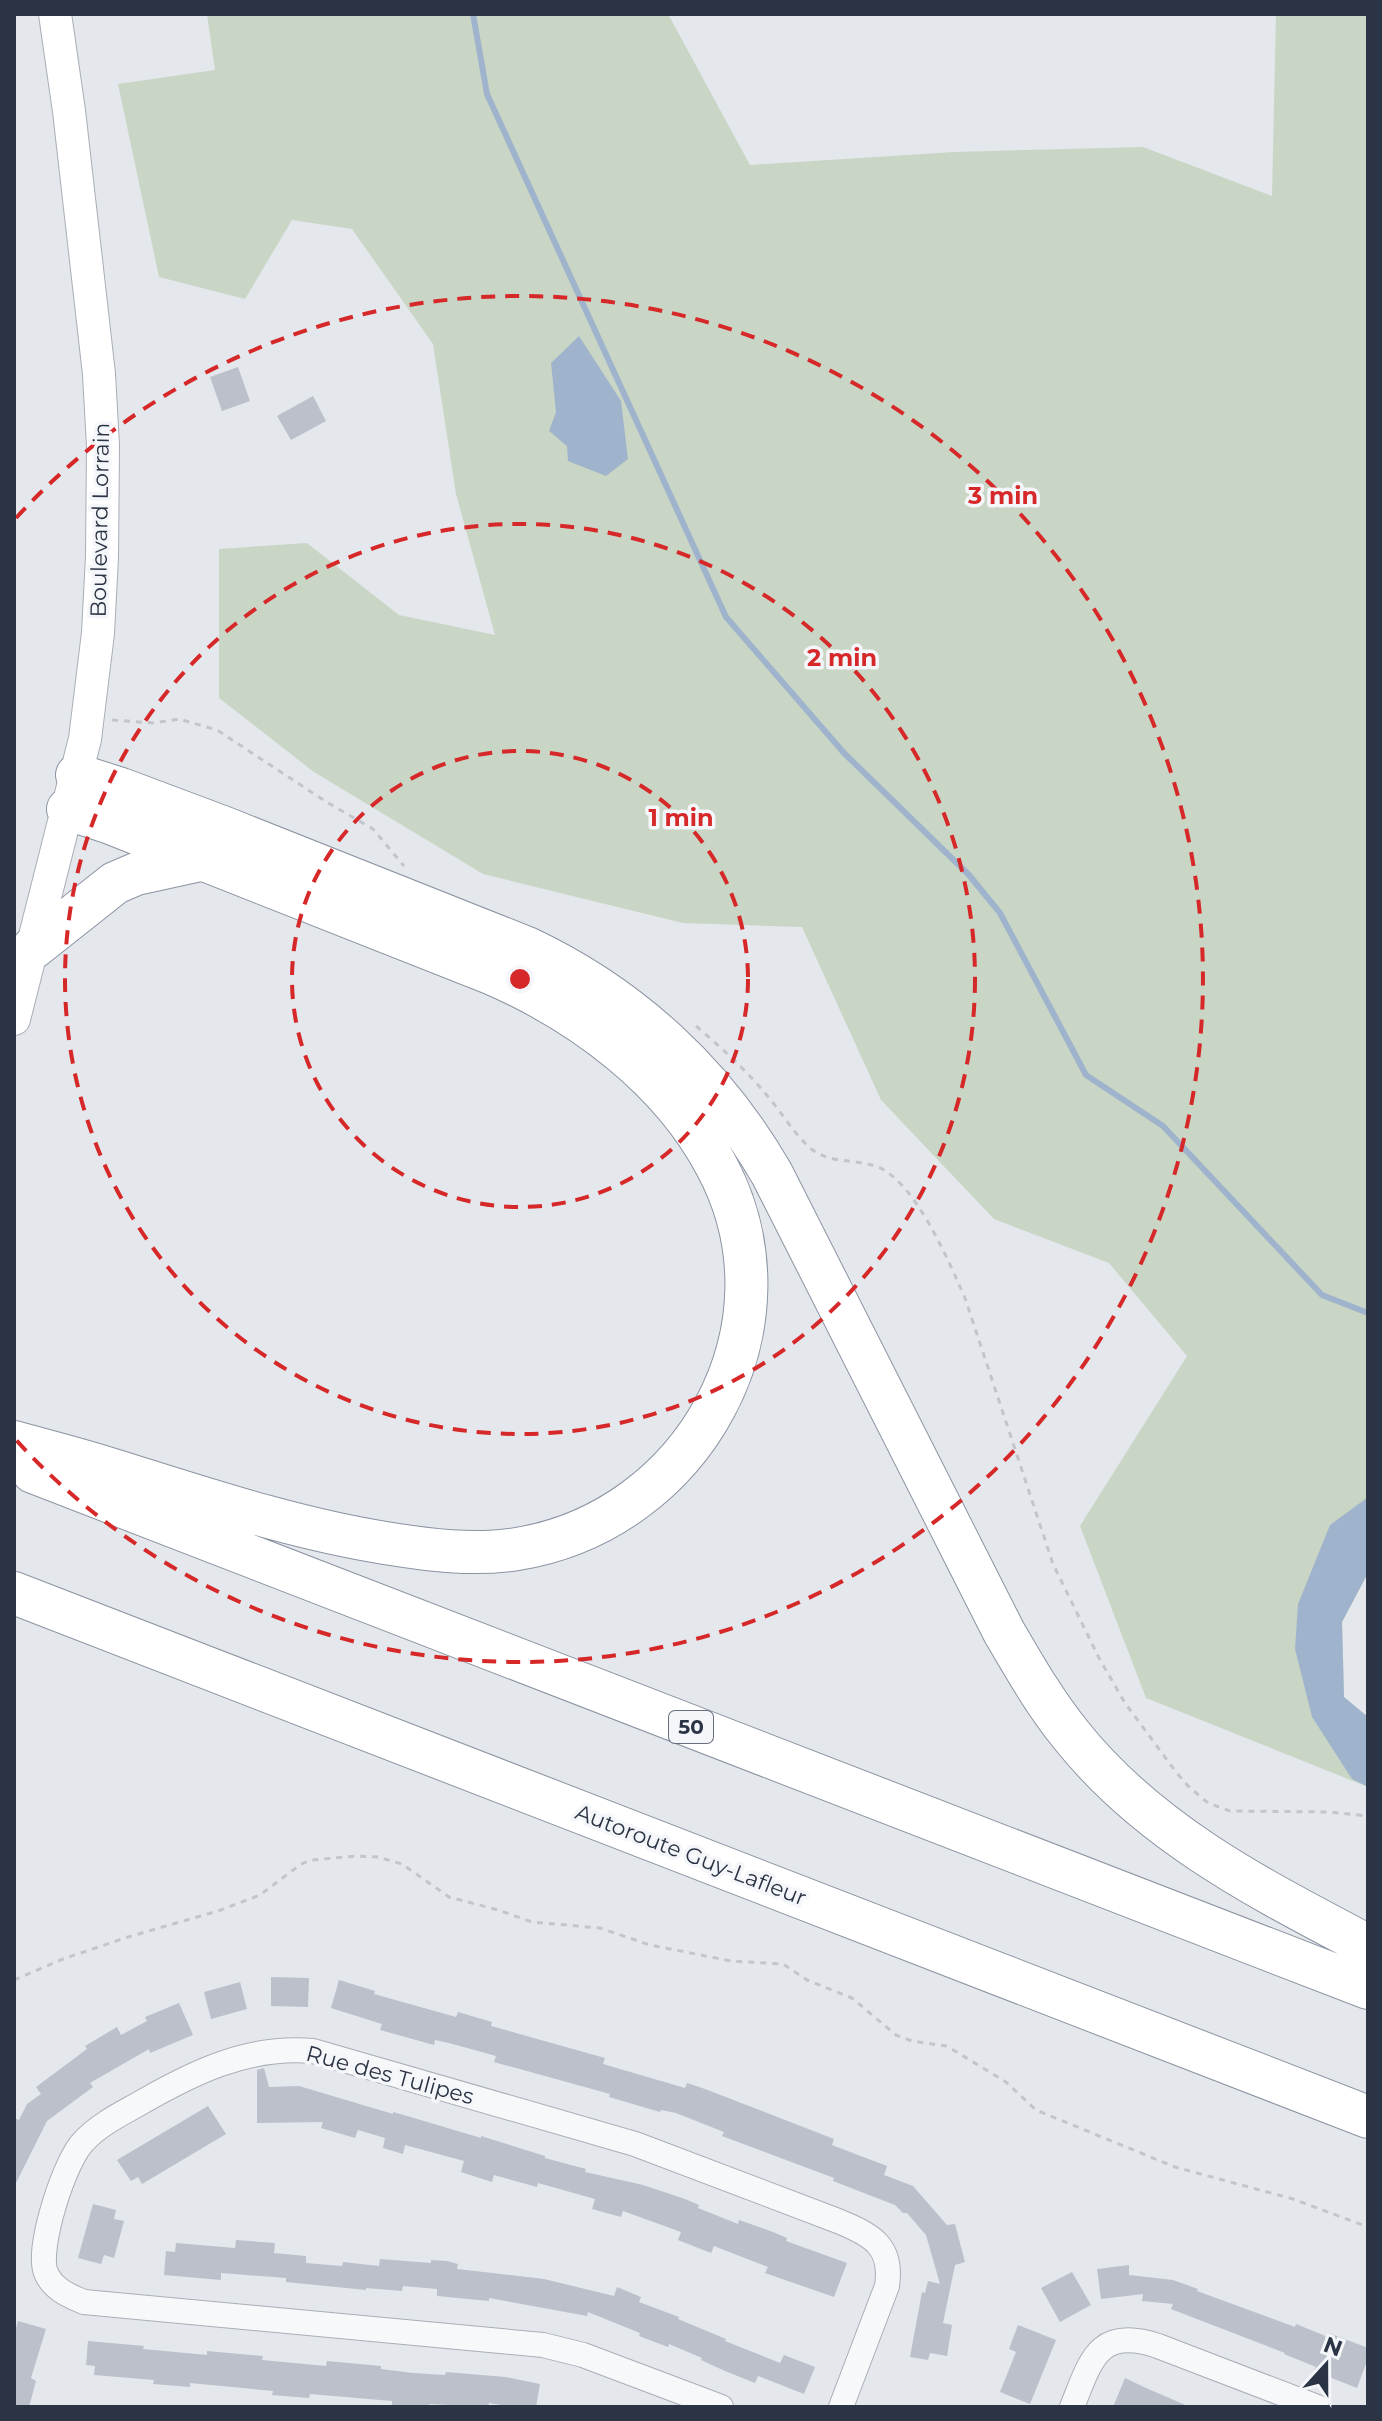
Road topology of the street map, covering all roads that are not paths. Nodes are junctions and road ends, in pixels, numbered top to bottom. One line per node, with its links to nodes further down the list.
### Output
1 (55, 14): 2 (main road, Boulevard Lorrain)
2 (72, 792): 3 (highway); 4 (main road, Boulevard Lorrain); 9 (highway)
3 (200, 860): 4 (highway); 6 (highway)
4 (33, 948): 5 (main road, Boulevard Lorrain)
5 (14, 1019)
6 (14, 1442)
7 (14, 1465): 10 (highway, 50)
8 (14, 1593): 11 (highway, Autoroute Guy-Lafleur)
9 (1368, 1946)
10 (1368, 1988)
11 (1368, 2117)
12 (721, 2407): 13 (street, Rue des Tulipes)
13 (841, 2407)
14 (1072, 2407): 15 (street)
15 (1317, 2407)

